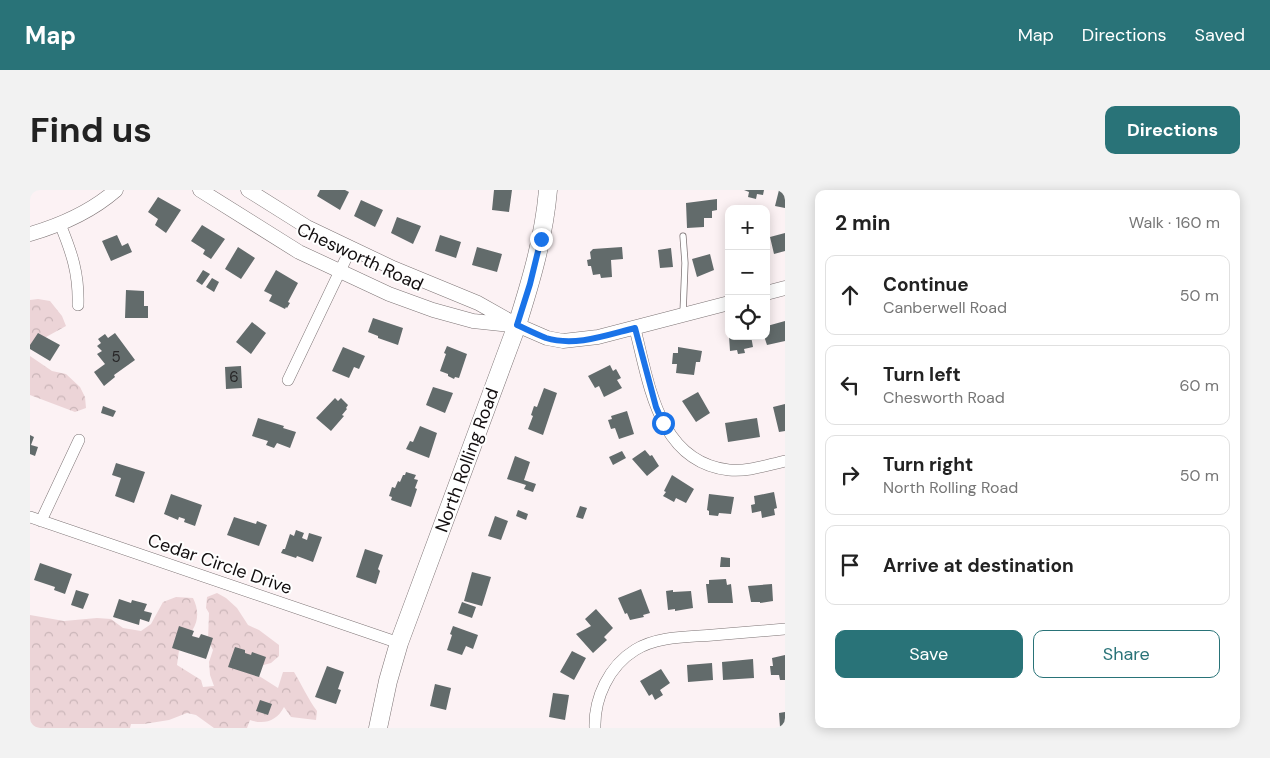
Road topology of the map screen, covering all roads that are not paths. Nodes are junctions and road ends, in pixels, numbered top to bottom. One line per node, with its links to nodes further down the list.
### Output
1 (116, 190): 5 (street)
2 (200, 190): 9 (street, Chesworth Road)
3 (248, 190): 8 (street, Chesworth Road)
4 (548, 190): 15 (main road, North Rolling Road)
5 (60, 224): 6 (street); 13 (street)
6 (30, 234)
7 (683, 236): 14 (lane)
8 (351, 248): 9 (street); 15 (street, Chesworth Road)
9 (340, 272): 15 (street, Chesworth Road); 17 (street)
10 (785, 288): 11 (street)
11 (770, 292)
12 (725, 304): 14 (street, Chesworth Road)
13 (78, 305)
14 (683, 315): 16 (street, Chesworth Road)
15 (517, 325): 16 (street, Chesworth Road); 23 (main road, North Rolling Road)
16 (635, 328): 19 (street)
17 (288, 380)
18 (79, 440): 21 (street)
19 (785, 461)
20 (30, 517): 21 (street, Cedar Circle Drive)
21 (42, 521): 23 (street, Cedar Circle Drive)
22 (785, 629): 25 (street)
23 (399, 643): 24 (main road, North Rolling Road)
24 (378, 728)
25 (595, 728)

